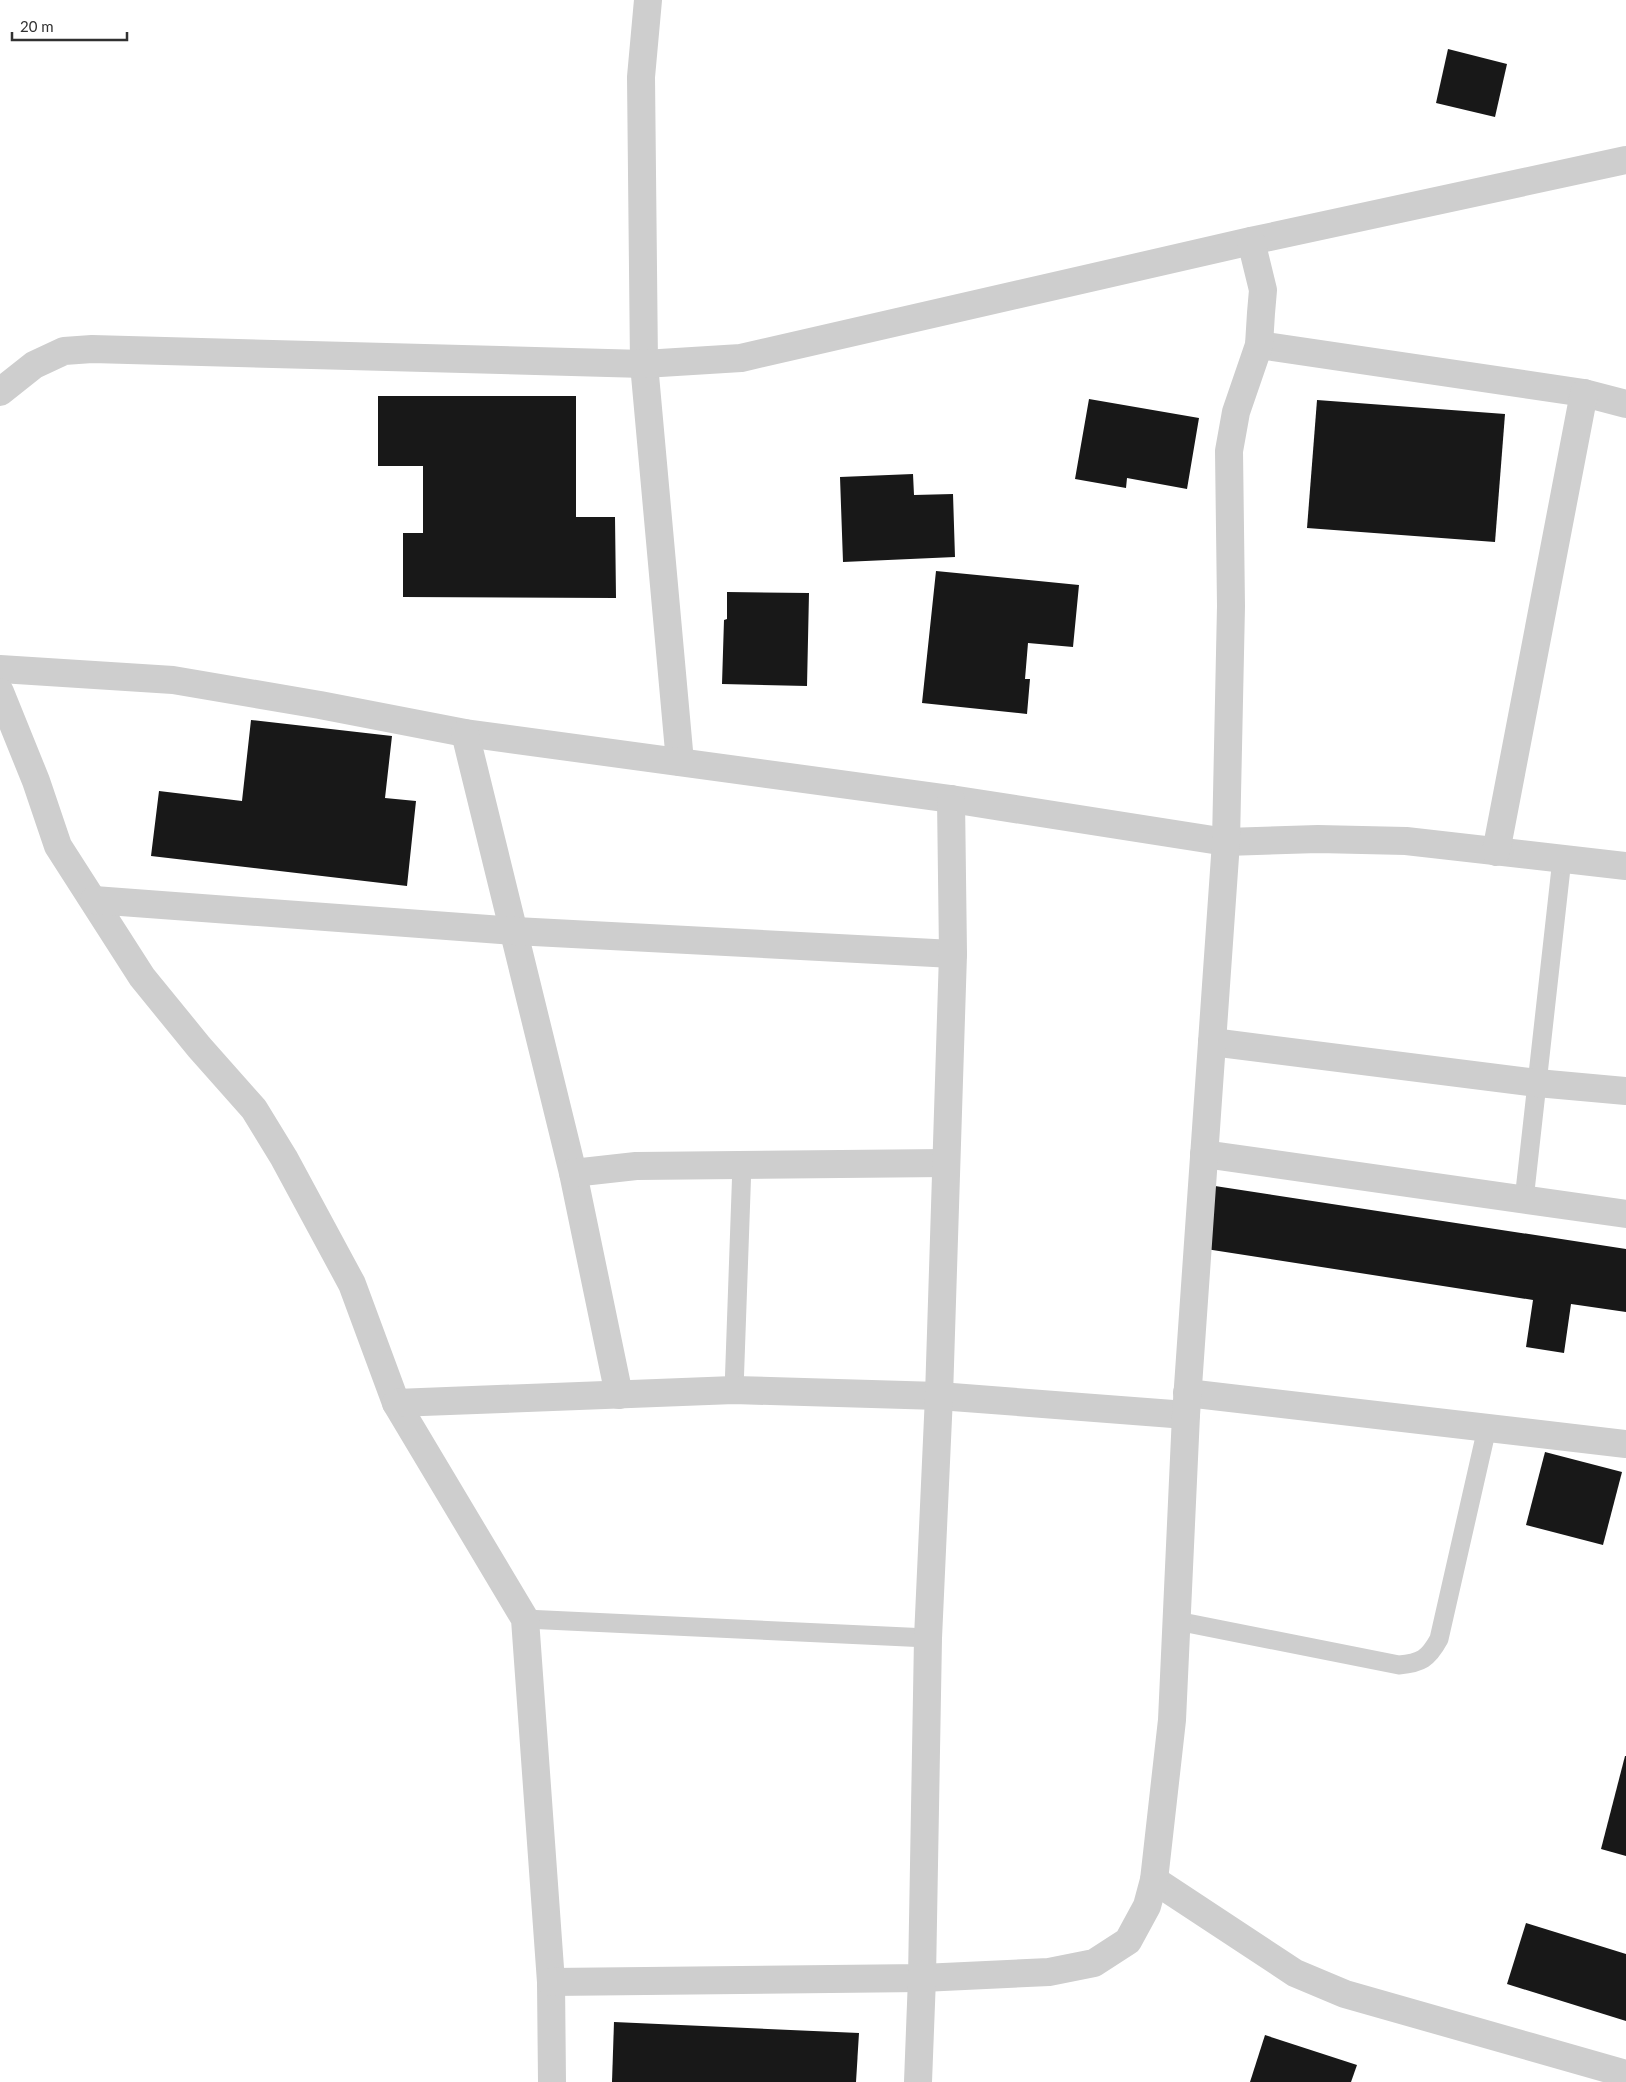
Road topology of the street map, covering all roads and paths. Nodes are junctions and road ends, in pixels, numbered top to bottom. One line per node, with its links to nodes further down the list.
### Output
1 (648, 0): 5 (street)
2 (1626, 160): 3 (street)
3 (1251, 241): 4 (street); 5 (street)
4 (1259, 345): 7 (street); 14 (street)
5 (644, 364): 6 (street); 12 (street)
6 (0, 392)
7 (1584, 393): 8 (street); 15 (street)
8 (1626, 404)
9 (0, 670): 11 (street)
10 (0, 692): 18 (street)
11 (465, 733): 12 (street); 19 (street)
12 (680, 762): 13 (street)
13 (951, 799): 14 (street); 20 (street)
14 (1226, 842): 15 (street); 21 (street)
15 (1496, 852): 16 (street)
16 (1562, 859): 17 (street); 22 (lane)
17 (1626, 866)
18 (94, 900): 19 (street); 33 (street)
19 (515, 931): 20 (street); 27 (street)
20 (953, 954): 25 (street)
21 (1212, 1042): 22 (street); 24 (street)
22 (1537, 1083): 23 (street); 28 (lane)
23 (1626, 1091)
24 (1204, 1154): 28 (street); 34 (street)
25 (946, 1163): 26 (street); 32 (street)
26 (742, 1164): 27 (street); 30 (lane)
27 (574, 1173): 31 (street)
28 (1524, 1200): 29 (street)
29 (1626, 1214)
30 (734, 1390): 31 (street); 32 (street)
31 (619, 1395): 33 (street)
32 (939, 1396): 34 (street); 39 (street)
33 (396, 1404): 37 (street)
34 (1186, 1404): 35 (street); 38 (street)
35 (1486, 1428): 36 (street); 38 (lane)
36 (1626, 1444)
37 (525, 1619): 39 (lane); 42 (street)
38 (1177, 1621): 40 (street)
39 (928, 1638): 41 (street)
40 (1154, 1880): 41 (street); 43 (street)
41 (922, 1978): 42 (street); 45 (street)
42 (551, 1982): 44 (street)
43 (1625, 2075)
44 (552, 2082)
45 (918, 2082)

